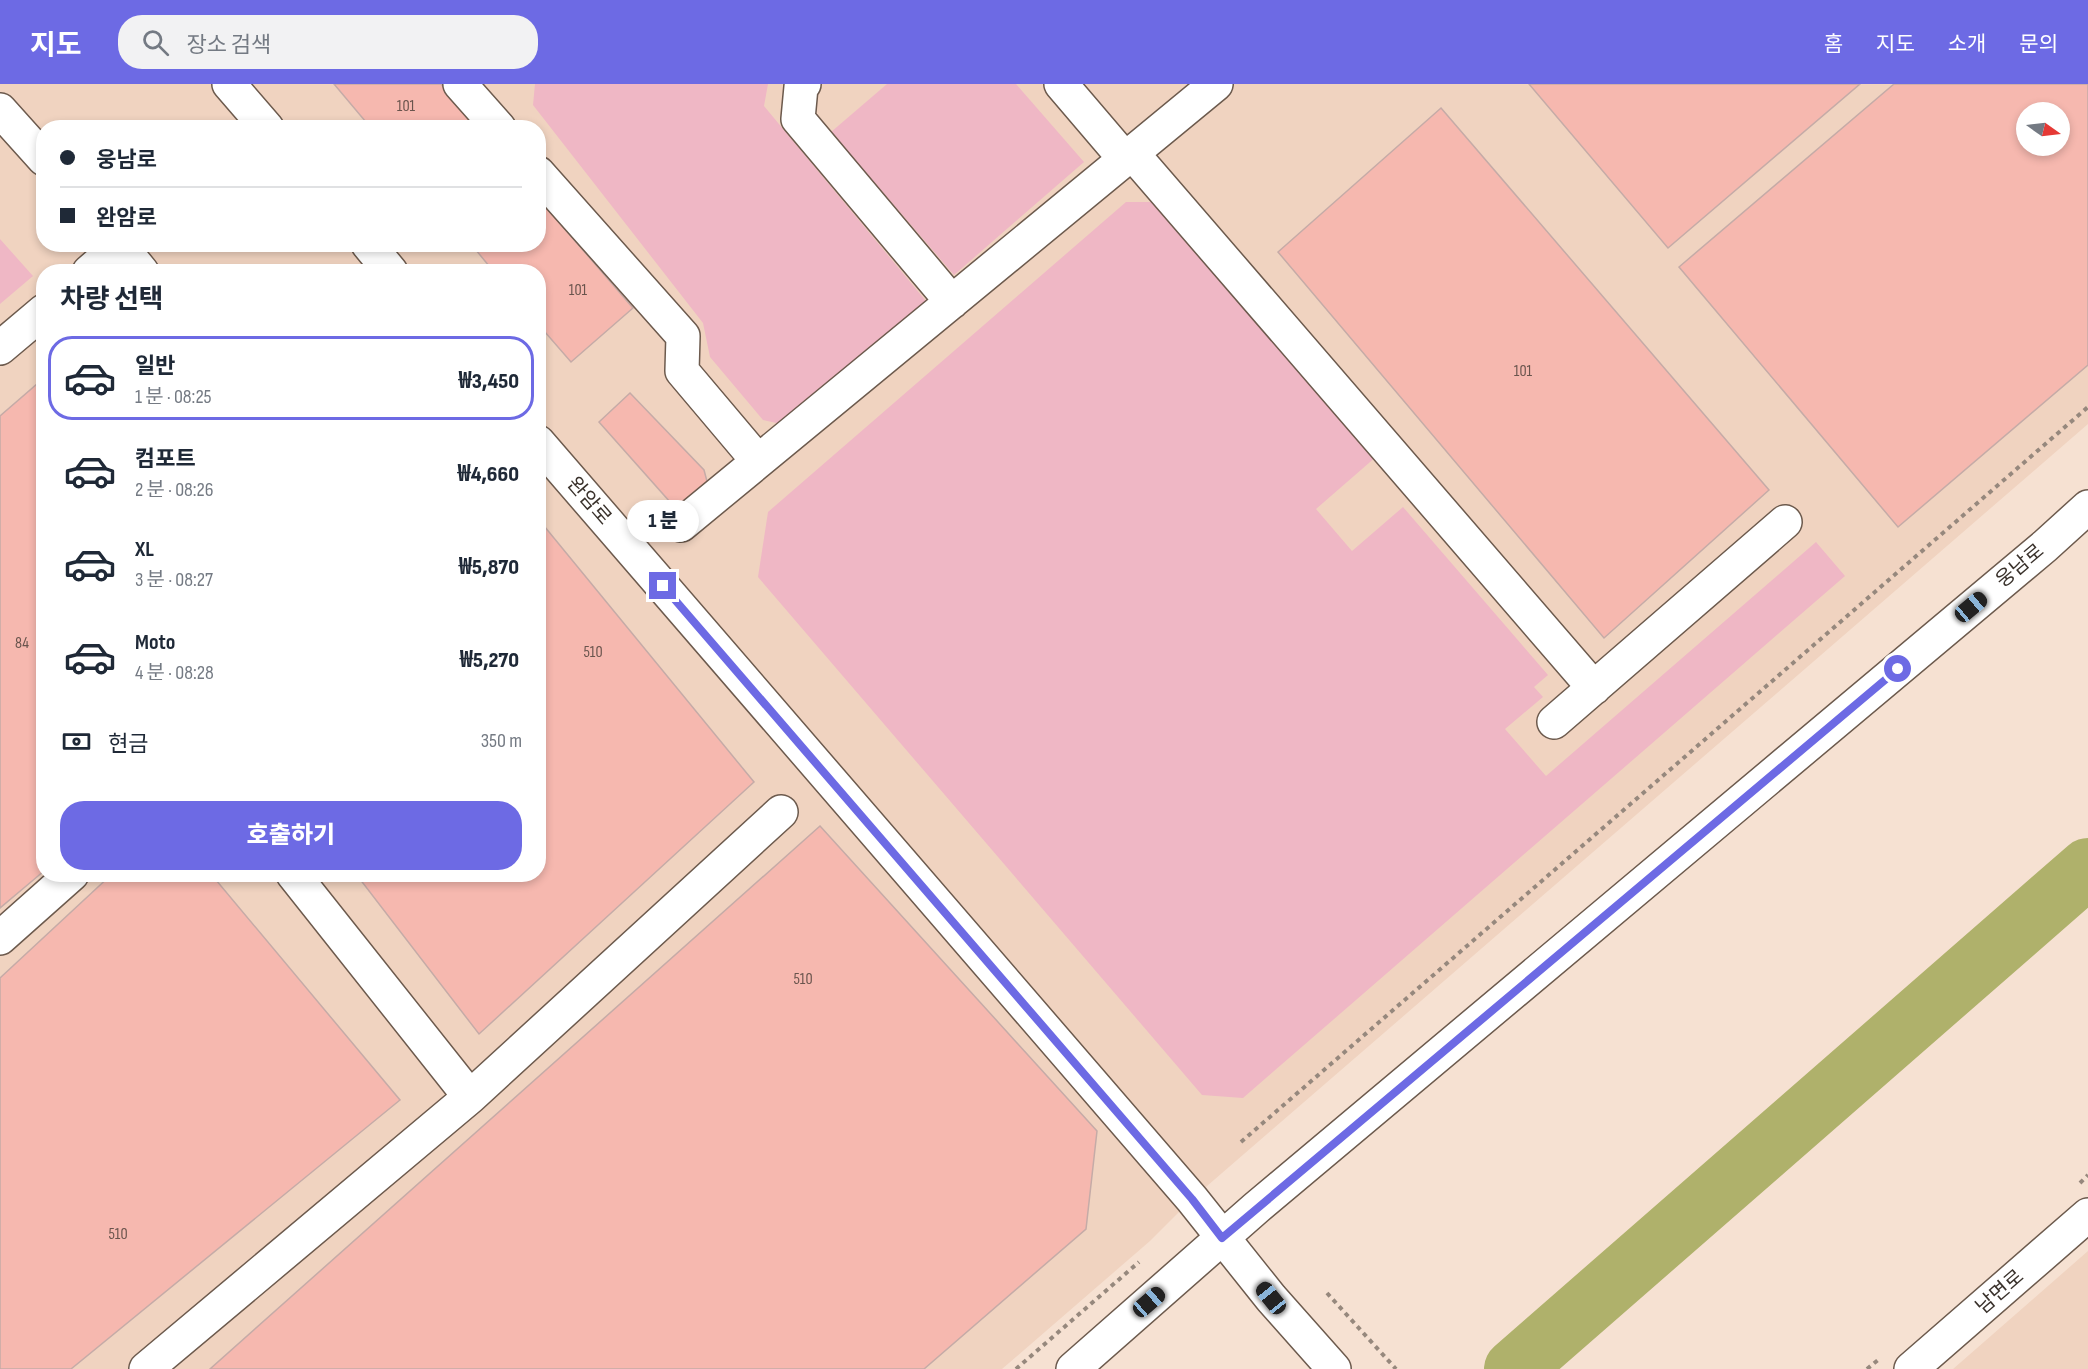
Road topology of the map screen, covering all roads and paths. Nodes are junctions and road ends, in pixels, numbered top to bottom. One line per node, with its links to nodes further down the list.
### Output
1 (229, 84): 7 (street)
2 (460, 84): 8 (street)
3 (804, 84): 18 (street)
4 (1061, 84): 10 (street)
5 (1216, 84): 10 (street)
6 (0, 110): 9 (street)
7 (260, 120)
8 (492, 120)
9 (36, 150)
10 (1129, 156): 18 (street); 27 (street)
11 (546, 182): 23 (street)
12 (112, 252): 15 (street)
13 (126, 252): 16 (street)
14 (375, 252): 17 (street)
15 (98, 264)
16 (135, 264)
17 (384, 264)
18 (952, 302): 23 (street)
19 (36, 318): 20 (street)
20 (0, 348)
21 (2088, 408): 34 (path)
22 (546, 451): 36 (street, 완암로)
23 (758, 461): 26 (street)
24 (2088, 507): 36 (street, 웅남로)
25 (1785, 522): 27 (street)
26 (681, 525)
27 (1594, 687): 28 (street)
28 (1554, 722)
29 (781, 812): 33 (street)
30 (63, 882): 32 (street)
31 (299, 882): 33 (street)
32 (0, 938)
33 (470, 1097): 39 (street)
34 (1241, 1142)
35 (2088, 1215): 44 (street, 남면로)
36 (1222, 1238): 41 (street, 웅남로); 42 (street, 완암로)
37 (1139, 1262): 40 (path)
38 (1327, 1293): 43 (path)
39 (146, 1369)
40 (1016, 1369)
41 (1073, 1369)
42 (1334, 1369)
43 (1396, 1369)
44 (1911, 1369)

